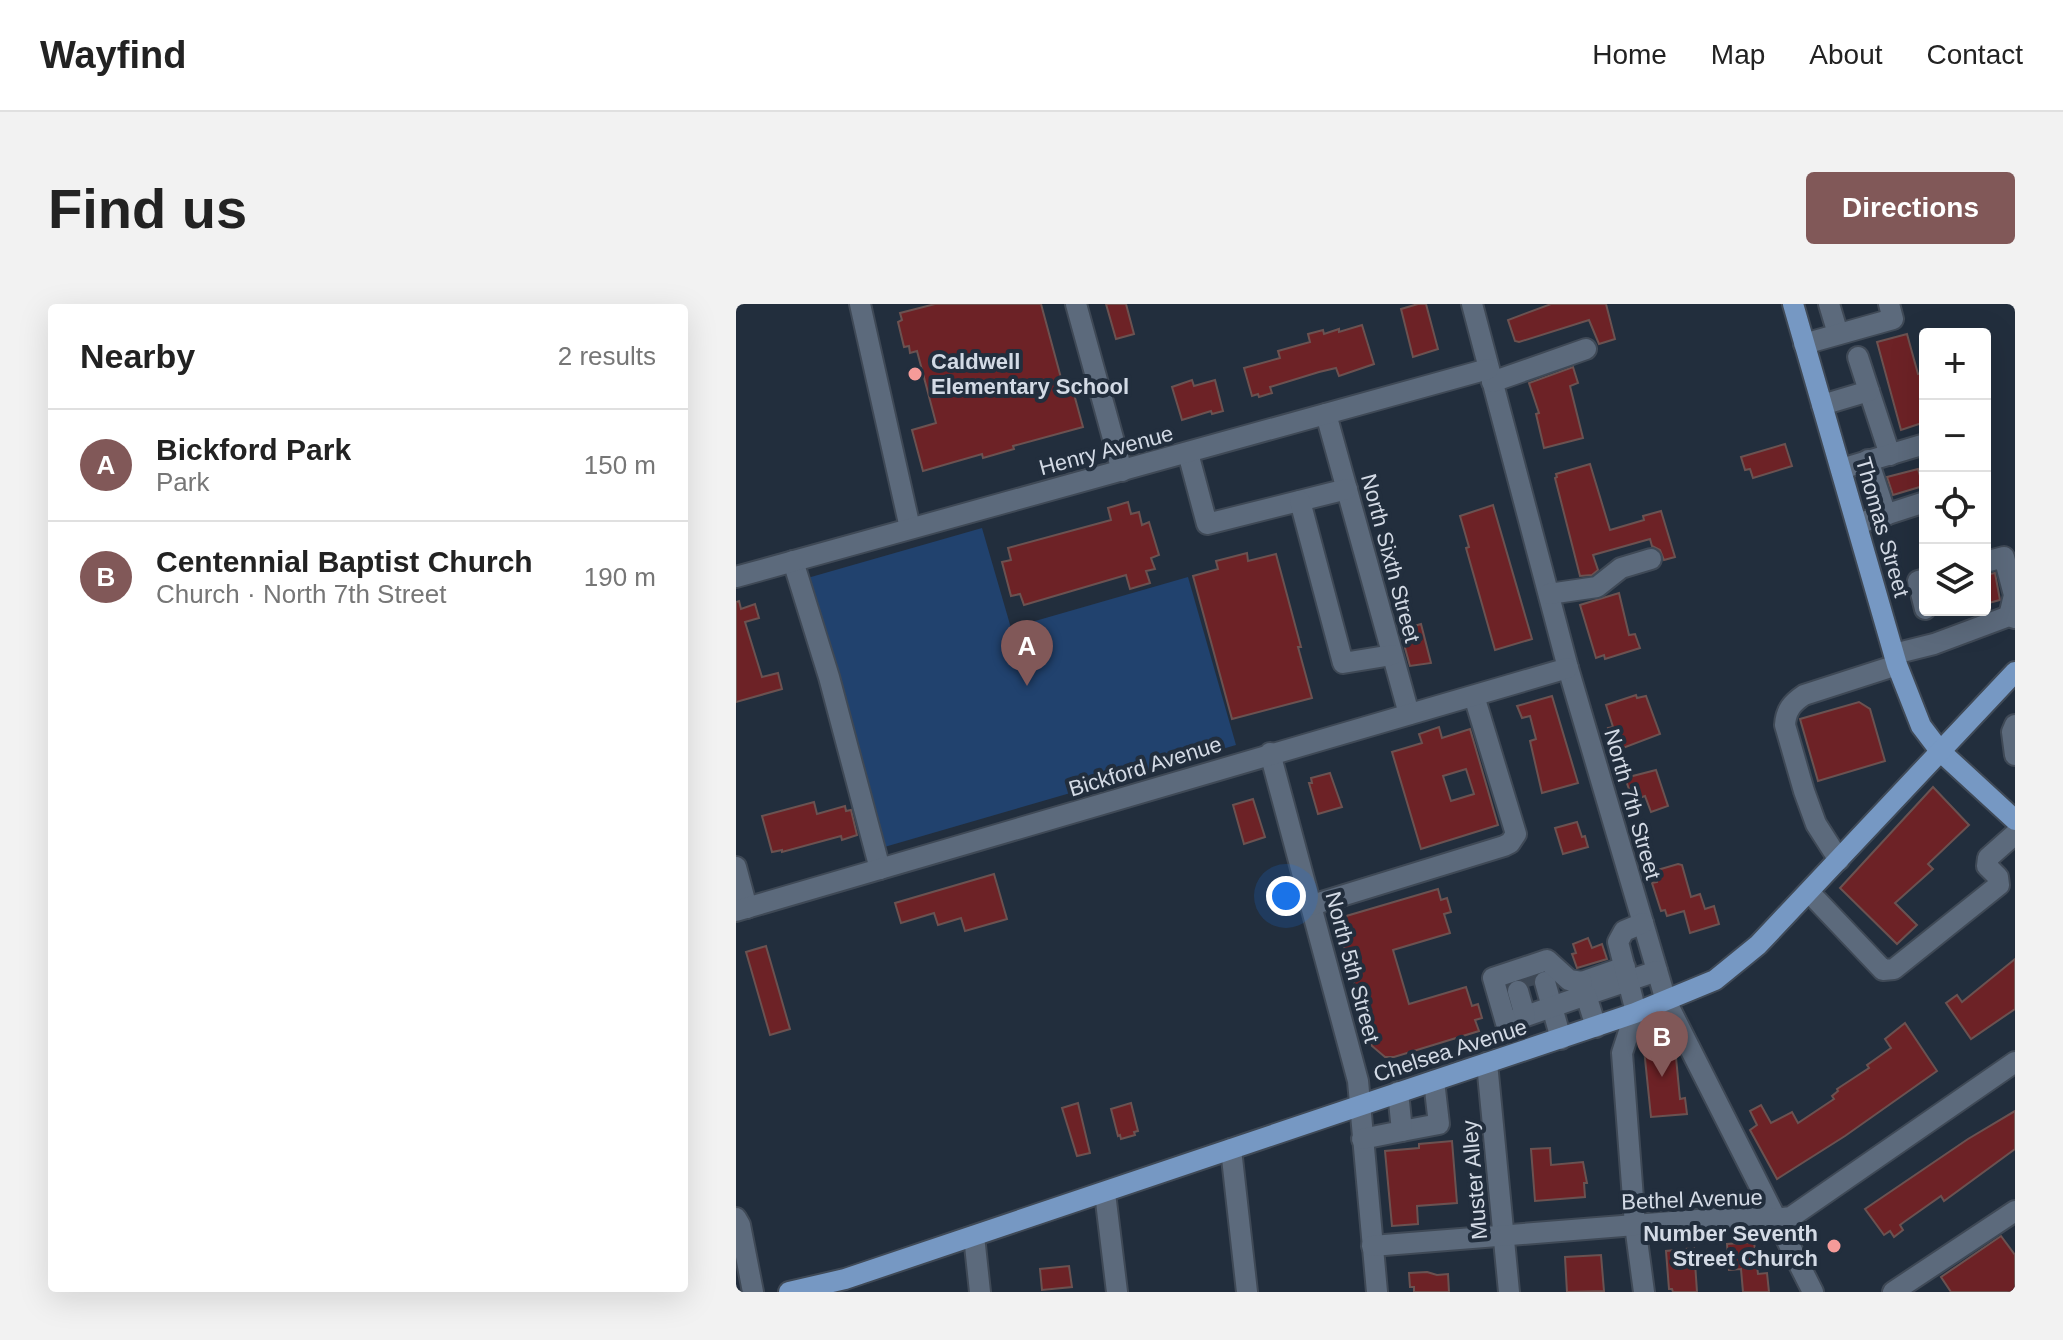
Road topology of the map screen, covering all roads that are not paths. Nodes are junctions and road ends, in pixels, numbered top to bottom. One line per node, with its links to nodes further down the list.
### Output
1 (882, 304): 7 (street)
2 (1076, 304): 21 (street)
3 (1472, 304): 12 (street, North 7th Street)
4 (1793, 304): 9 (main road, Thomas Street)
5 (1829, 304): 8 (street)
6 (1889, 304): 8 (street)
7 (861, 309): 27 (street)
8 (1838, 334): 9 (street)
9 (1804, 344): 14 (main road, Thomas Street)
10 (1586, 349): 12 (street, Henry Avenue)
11 (1858, 357): 13 (street)
12 (1490, 376): 15 (street, Henry Avenue); 32 (street, North 7th Street)
13 (1869, 391): 14 (street); 18 (street)
14 (1822, 405): 20 (main road, Thomas Street)
15 (1326, 414): 17 (street, Henry Avenue); 22 (street, North Sixth Street)
16 (1919, 447): 18 (street)
17 (1188, 453): 21 (street, Henry Avenue); 23 (street)
18 (1890, 455): 19 (street)
19 (1868, 460): 20 (street); 25 (street)
20 (1841, 469): 26 (main road, Thomas Street)
21 (1122, 471): 27 (street, Henry Avenue)
22 (1341, 490): 23 (street); 36 (street, North Sixth Street)
23 (1300, 501): 36 (street)
24 (1919, 504): 25 (street)
25 (1886, 515): 26 (street)
26 (1857, 524): 37 (main road, Thomas Street)
27 (910, 528): 30 (street, Henry Avenue)
28 (1651, 559): 32 (street)
29 (1991, 560): 34 (street)
30 (793, 561): 31 (street, Henry Avenue); 50 (street)
31 (736, 577)
32 (1549, 594): 38 (street, North 7th Street)
33 (1927, 616): 35 (street)
34 (2012, 617): 35 (street)
35 (1934, 644): 37 (street)
36 (1385, 656): 41 (street, North Sixth Street)
37 (1896, 659): 43 (main road, Thomas Street); 48 (street)
38 (1568, 668): 40 (street, Bickford Avenue); 55 (street, North 7th Street)
39 (2015, 672): 43 (main road, Chelsea Avenue)
40 (1474, 696): 41 (street, Bickford Avenue); 54 (street)
41 (1409, 714): 44 (street, Bickford Avenue)
42 (2015, 725): 45 (street)
43 (1940, 751): 46 (main road, Thomas Street); 48 (main road, Chelsea Avenue)
44 (1270, 753): 50 (street, Bickford Avenue); 54 (street, North 5th Street)
45 (2015, 755)
46 (2015, 820)
47 (2015, 834): 52 (street)
48 (1839, 860): 52 (main road, Chelsea Avenue)
49 (736, 867): 53 (street)
50 (880, 869): 53 (street, Bickford Avenue)
51 (1430, 880): 54 (street)
52 (1809, 892): 60 (main road, Chelsea Avenue)
53 (741, 909)
54 (1313, 909): 70 (street, North 5th Street)
55 (1643, 923): 56 (street, North 7th Street); 57 (street)
56 (1657, 971): 57 (street); 60 (street, North 7th Street)
57 (1627, 973): 59 (street); 62 (street)
58 (1523, 977): 59 (street); 61 (street); 61 (street)
59 (1584, 989): 61 (street); 63 (street)
60 (1666, 1001): 62 (main road, Chelsea Avenue); 77 (street, North 7th Street)
61 (1534, 1013): 64 (street)
62 (1635, 1013): 63 (main road, Chelsea Avenue); 65 (street)
63 (1591, 1028): 64 (main road, Chelsea Avenue); 65 (street)
64 (1561, 1039): 67 (main road, Chelsea Avenue)
65 (1622, 1053): 78 (street)
66 (2015, 1062): 77 (street, Bethel Avenue)
67 (1487, 1063): 68 (main road, Chelsea Avenue); 79 (street, Muster Alley)
68 (1434, 1081): 69 (main road, Chelsea Avenue); 71 (street)
69 (1398, 1092): 70 (main road, Chelsea Avenue); 71 (street)
70 (1361, 1104): 72 (street, North 5th Street); 73 (main road, Chelsea Avenue)
71 (1402, 1131): 72 (street)
72 (1362, 1139): 81 (street, North 5th Street)
73 (1231, 1149): 74 (main road, Chelsea Avenue); 87 (street)
74 (1105, 1193): 80 (main road, Chelsea Avenue); 86 (street)
75 (2015, 1211): 92 (street)
76 (736, 1218): 83 (street)
77 (1774, 1219): 78 (street, Bethel Avenue); 91 (street, North 7th Street)
78 (1635, 1225): 79 (street, Bethel Avenue); 90 (street)
79 (1503, 1234): 81 (street, Bethel Avenue); 89 (street, Muster Alley)
80 (974, 1236): 82 (main road, Chelsea Avenue); 85 (street)
81 (1372, 1246): 88 (street, North 5th Street)
82 (846, 1285): 84 (main road, Chelsea Avenue)
83 (753, 1292)
84 (789, 1292)
85 (980, 1292)
86 (1117, 1292)
87 (1247, 1292)
88 (1377, 1292)
89 (1509, 1292)
90 (1644, 1292)
91 (1813, 1292)
92 (1893, 1292)

